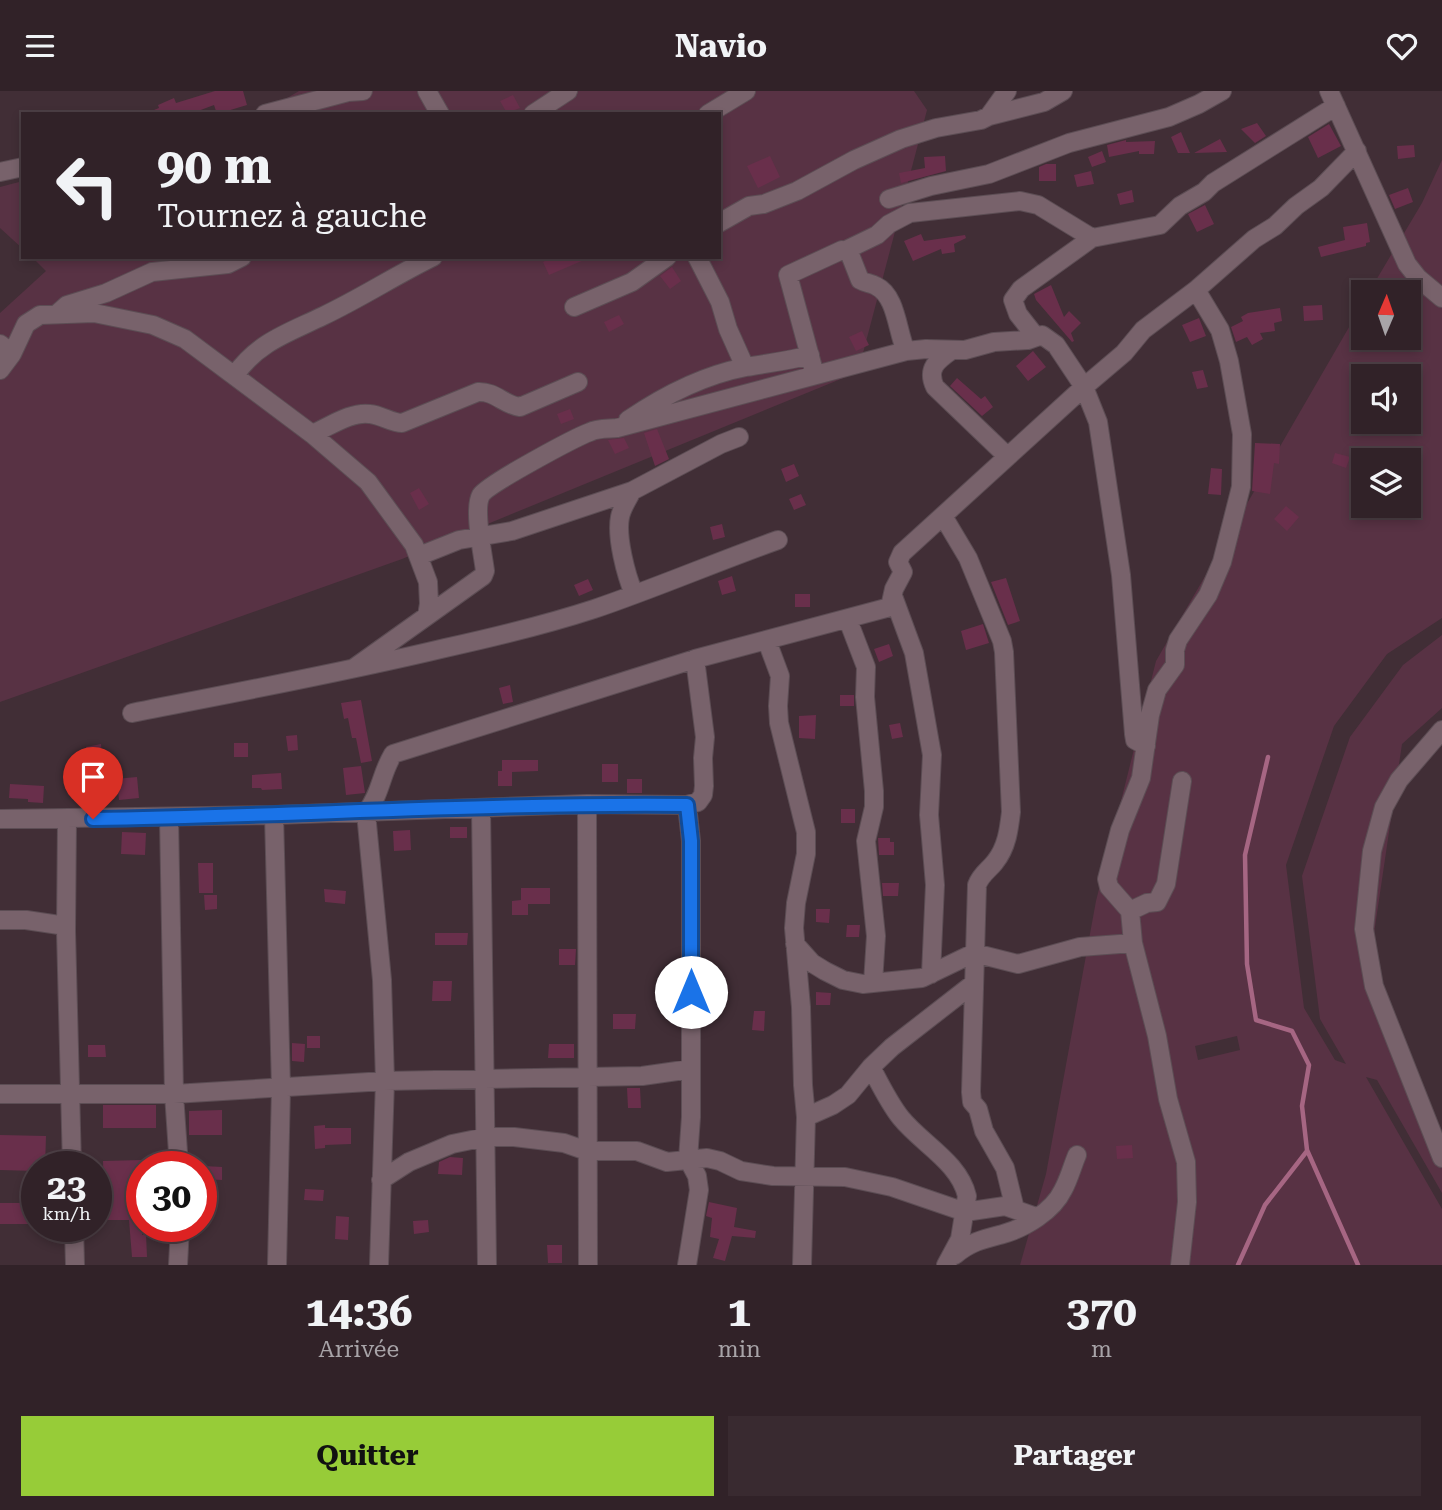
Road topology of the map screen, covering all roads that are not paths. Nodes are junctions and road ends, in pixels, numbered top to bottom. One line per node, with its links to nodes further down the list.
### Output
1 (363, 91): 9 (street)
2 (427, 91): 10 (street)
3 (568, 91): 11 (street)
4 (746, 91): 12 (street)
5 (1007, 91): 13 (street)
6 (1063, 91): 13 (street)
7 (1222, 91): 17 (street)
8 (1333, 99): 14 (street); 19 (street)
9 (273, 112)
10 (439, 112)
11 (536, 112)
12 (711, 112)
13 (989, 115): 18 (street)
14 (1357, 151): 25 (street); 26 (street)
15 (21, 167): 16 (street)
16 (0, 172)
17 (889, 199)
18 (721, 222)
19 (1092, 238): 20 (street); 29 (street)
20 (846, 250): 32 (street); 33 (street)
21 (238, 259): 28 (street)
22 (429, 259): 36 (street)
23 (664, 259): 27 (street)
24 (699, 259): 34 (street)
25 (1196, 289): 39 (street); 58 (street)
26 (1442, 298)
27 (574, 307)
28 (58, 313): 30 (street); 36 (street)
29 (1036, 337): 31 (street); 39 (street)
30 (6, 349): 35 (street)
31 (952, 350): 32 (street); 43 (street)
32 (906, 351): 37 (street)
33 (810, 355): 34 (street); 37 (street)
34 (745, 367): 40 (street)
35 (0, 370)
36 (235, 375): 41 (street)
37 (815, 375): 40 (street)
38 (578, 382): 41 (street)
39 (1083, 387): 43 (street); 58 (street)
40 (617, 428): 46 (street)
41 (312, 434): 48 (street)
42 (739, 437): 44 (street)
43 (1007, 456): 45 (street)
44 (632, 491): 46 (street); 49 (street)
45 (943, 516): 50 (street); 73 (street)
46 (480, 535): 48 (street); 51 (street)
47 (778, 540): 49 (street)
48 (419, 556): 51 (street)
49 (634, 594): 55 (street)
50 (893, 596): 52 (street); 74 (street)
51 (427, 616): 55 (street)
52 (848, 620): 53 (street); 75 (street)
53 (767, 641): 54 (street); 72 (street)
54 (695, 659): 61 (street); 63 (street)
55 (354, 669): 56 (street)
56 (132, 713)
57 (1442, 730): 92 (street)
58 (1146, 746): 68 (street)
59 (1182, 781): 68 (street)
60 (587, 804): 61 (street); 62 (street); 79 (street)
61 (687, 805): 78 (street)
62 (481, 808): 63 (street); 81 (street)
63 (366, 813): 64 (street); 80 (street)
64 (274, 815): 65 (street); 82 (street)
65 (169, 818): 66 (street); 85 (street)
66 (67, 819): 67 (street); 70 (street)
67 (0, 820)
68 (1130, 911): 71 (street)
69 (0, 921): 70 (street)
70 (66, 926): 84 (street)
71 (1133, 943): 73 (street); 110 (street)
72 (794, 944): 75 (street); 86 (street)
73 (974, 953): 74 (street); 76 (street)
74 (932, 974): 75 (street)
75 (873, 983)
76 (973, 984): 77 (street); 96 (street)
77 (871, 1067): 86 (street); 97 (street)
78 (691, 1069): 79 (street); 93 (street)
79 (588, 1077): 81 (street); 90 (street)
80 (385, 1081): 81 (street); 82 (street); 95 (street)
81 (485, 1081): 87 (street)
82 (281, 1087): 85 (street); 104 (street)
83 (0, 1094): 84 (street)
84 (70, 1094): 85 (street); 88 (street)
85 (174, 1094): 89 (street)
86 (806, 1117): 94 (street)
87 (486, 1137): 90 (street); 95 (street); 106 (street)
88 (72, 1151)
89 (178, 1151)
90 (587, 1151): 93 (street); 107 (street)
91 (1077, 1155): 98 (street)
92 (1442, 1158)
93 (688, 1159): 94 (street); 108 (street)
94 (803, 1175): 97 (street); 109 (street)
95 (381, 1180): 105 (street)
96 (1016, 1209): 97 (street); 98 (street)
97 (965, 1212): 101 (street)
98 (1036, 1217): 101 (street)
99 (74, 1242): 102 (street)
100 (179, 1242): 103 (street)
101 (944, 1263)
102 (75, 1265)
103 (178, 1265)
104 (277, 1265)
105 (379, 1265)
106 (487, 1265)
107 (588, 1265)
108 (687, 1265)
109 (802, 1265)
110 (1180, 1265)

